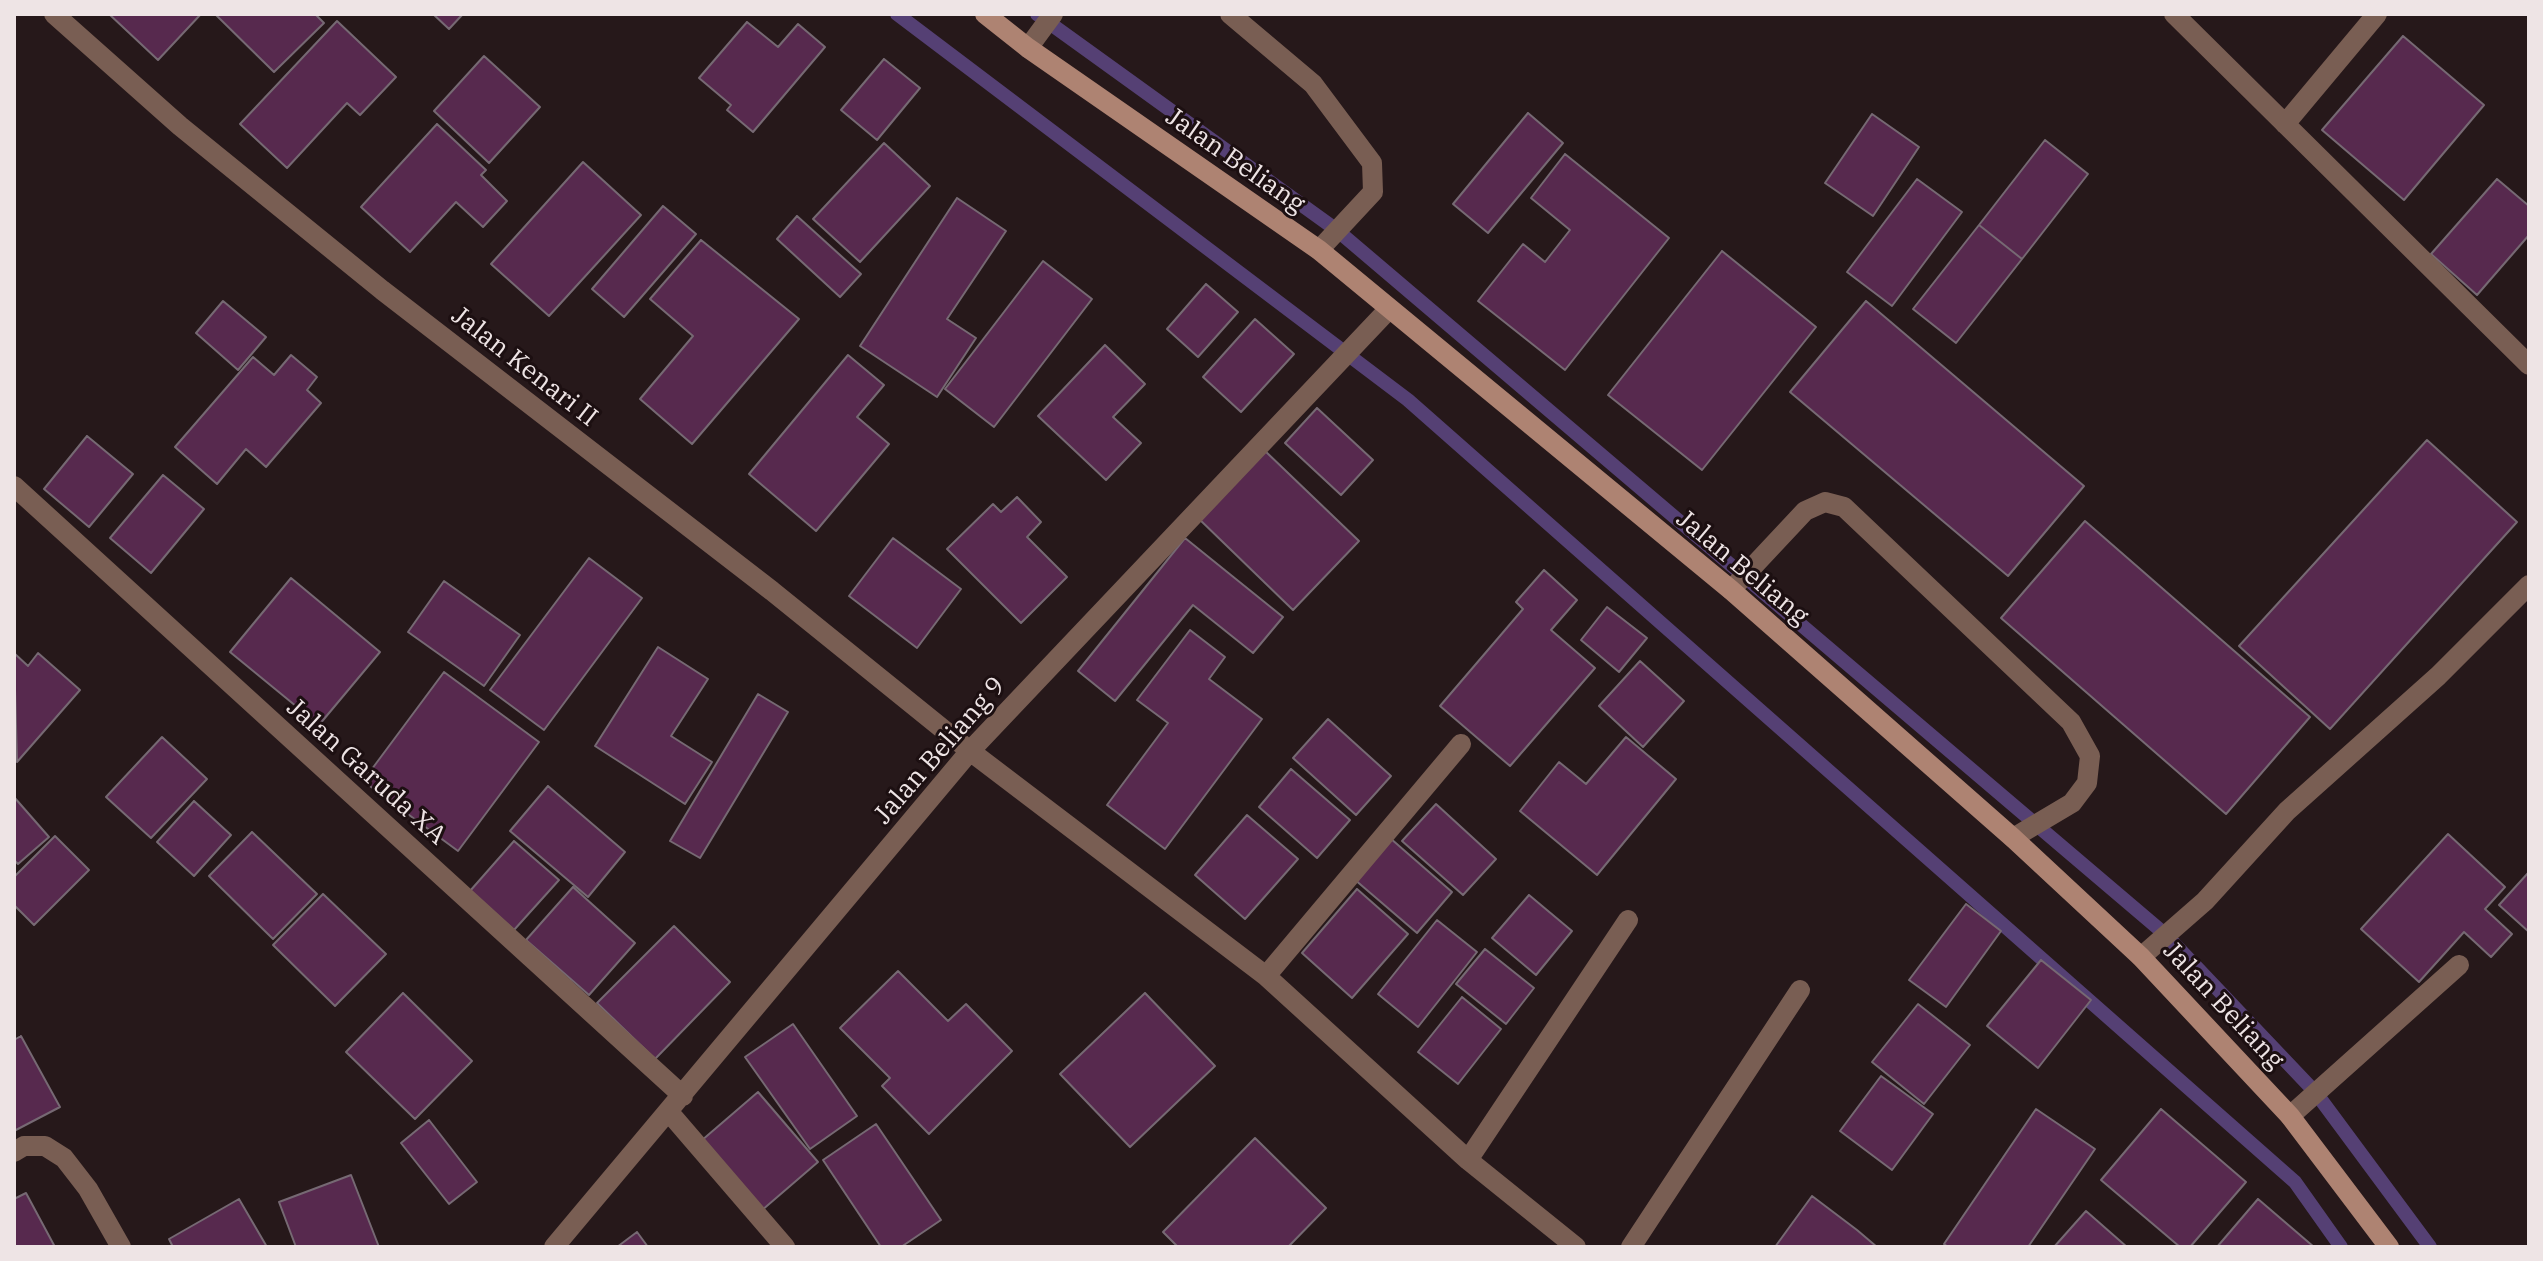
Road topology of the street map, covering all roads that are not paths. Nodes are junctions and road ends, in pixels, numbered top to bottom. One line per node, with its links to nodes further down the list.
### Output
1 (54, 14): 16 (street, Jalan Kenari II)
2 (985, 14): 7 (street, Jalan Beliang)
3 (1053, 14): 7 (street)
4 (1230, 14): 9 (street)
5 (2174, 14): 8 (street)
6 (2377, 14): 8 (street)
7 (1028, 48): 9 (street, Jalan Beliang)
8 (2285, 124): 11 (street)
9 (1319, 250): 10 (street, Jalan Beliang)
10 (1388, 310): 14 (street, Jalan Beliang); 16 (street, Jalan Beliang 9)
11 (2529, 365)
12 (14, 486): 23 (street, Jalan Garuda XA)
13 (2529, 585): 19 (street)
14 (1731, 590): 17 (street, Jalan Beliang); 17 (street)
15 (1461, 744): 21 (street)
16 (970, 751): 21 (street, Jalan Kenari II); 23 (street, Jalan Beliang 9)
17 (2013, 838): 19 (street, Jalan Beliang)
18 (1628, 920): 26 (street)
19 (2141, 957): 24 (street, Jalan Beliang)
20 (2459, 965): 24 (street)
21 (1266, 976): 26 (street, Jalan Kenari II)
22 (1800, 990): 31 (street)
23 (676, 1103): 28 (street, Jalan Beliang 9); 29 (street, Jalan Garuda XA)
24 (2290, 1116): 32 (street, Jalan Beliang)
25 (14, 1152): 27 (street)
26 (1468, 1160): 30 (street, Jalan Kenari II)
27 (121, 1247)
28 (554, 1247)
29 (785, 1247)
30 (1576, 1247)
31 (1631, 1247)
32 (2389, 1247)

